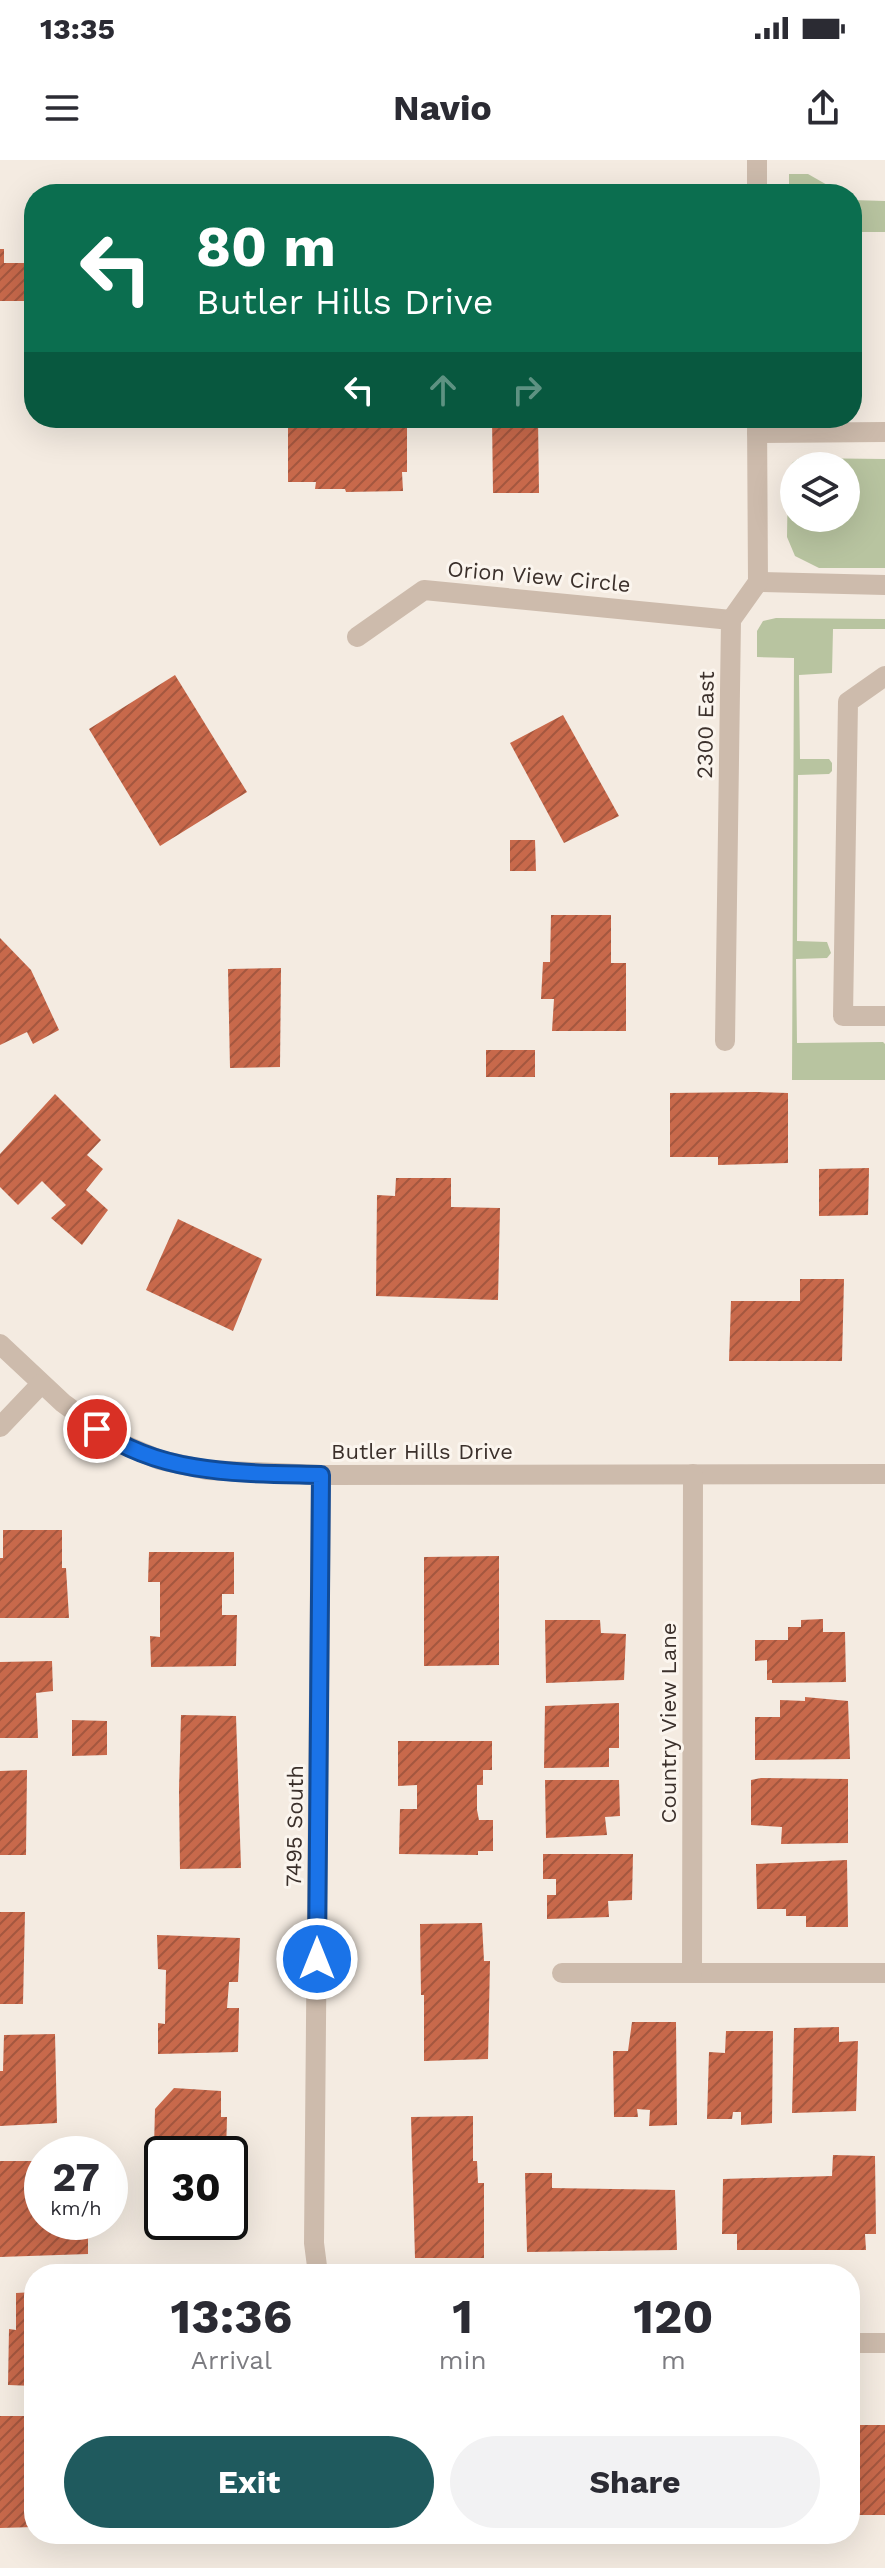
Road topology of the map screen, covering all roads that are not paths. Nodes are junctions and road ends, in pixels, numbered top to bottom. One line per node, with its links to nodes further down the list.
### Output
1 (757, 160): 2 (street)
2 (757, 184)
3 (757, 428): 6 (street)
4 (812, 428): 5 (street)
5 (885, 432)
6 (758, 582): 7 (street); 8 (street)
7 (885, 585)
8 (731, 620): 9 (street, Orion View Circle); 12 (street, 2300 East)
9 (357, 637)
10 (885, 676): 11 (street)
11 (885, 1016)
12 (725, 1041)
13 (0, 1344): 14 (street, Butler Hills Drive)
14 (41, 1384): 15 (street); 18 (street, Butler Hills Drive)
15 (0, 1427)
16 (693, 1474): 17 (street, Butler Hills Drive); 18 (street, Butler Hills Drive); 20 (street, Country View Lane)
17 (885, 1474)
18 (321, 1475): 22 (street, 7495 South)
19 (562, 1973): 20 (street)
20 (692, 1973): 21 (street)
21 (885, 1973)
22 (317, 2264)
23 (860, 2343): 24 (street)
24 (885, 2343)

